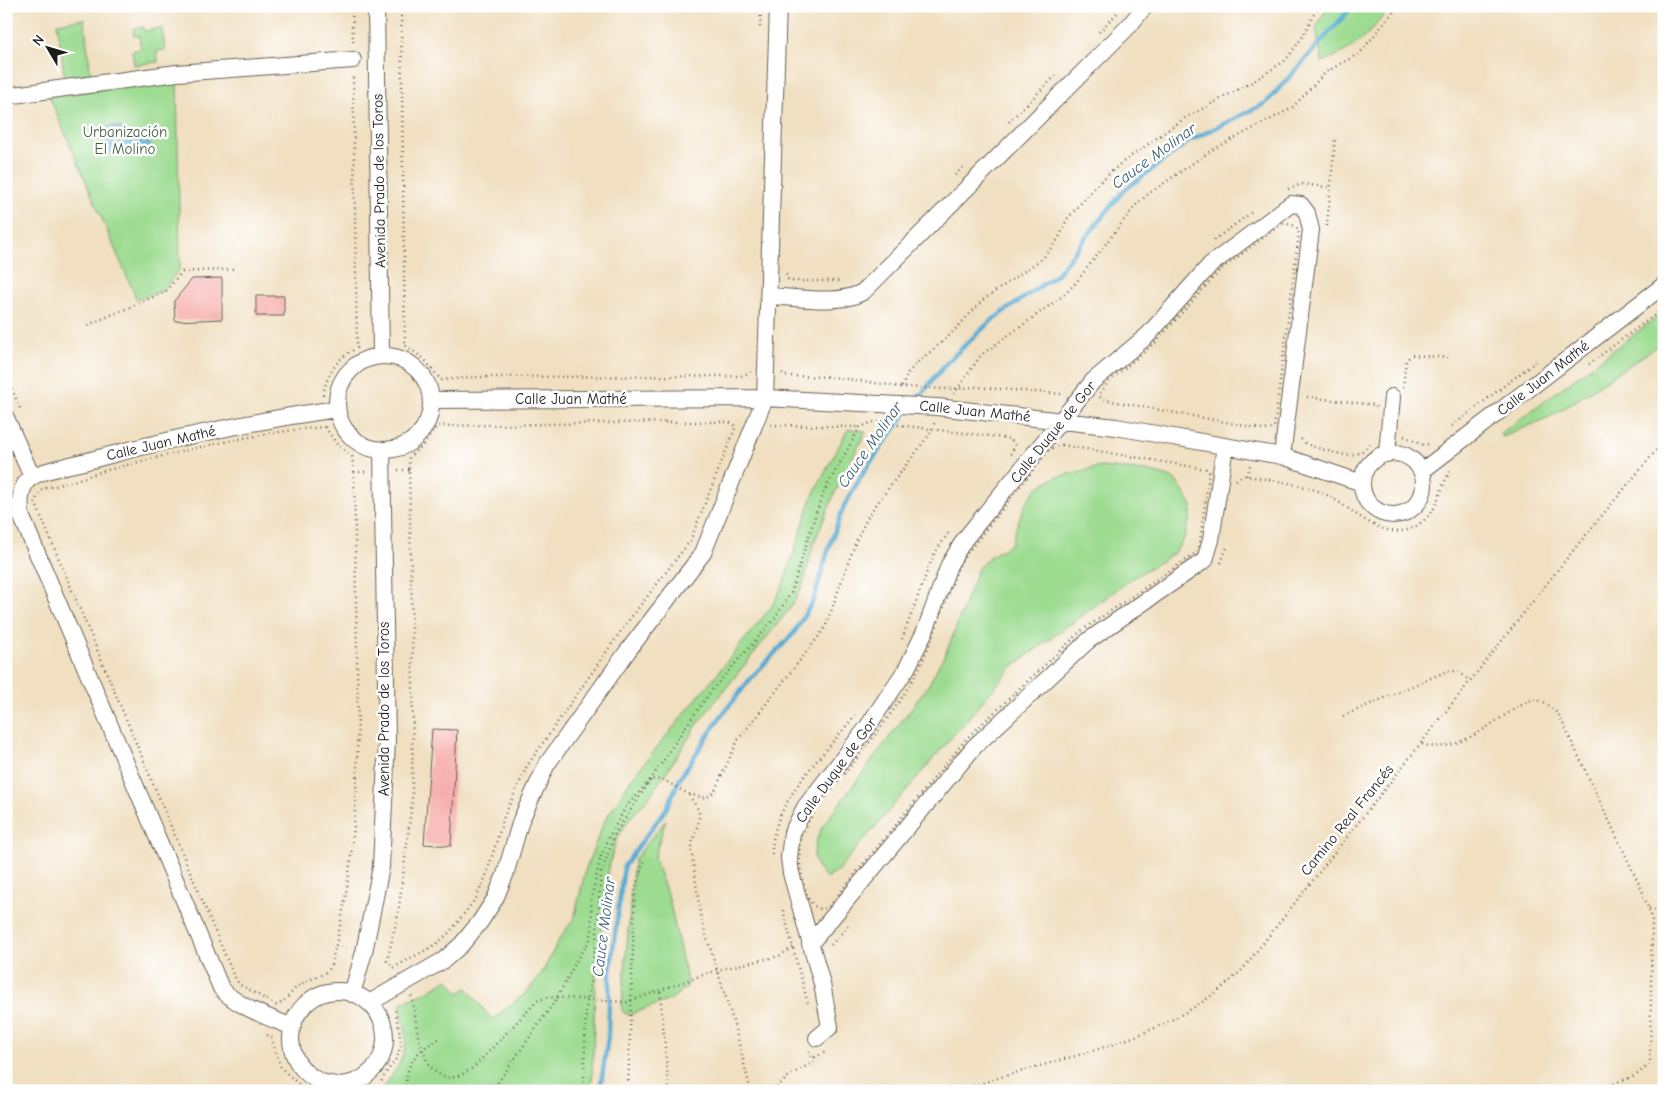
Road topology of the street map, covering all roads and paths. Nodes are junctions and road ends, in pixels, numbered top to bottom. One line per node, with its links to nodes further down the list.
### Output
1 (352, 6): 10 (path)
2 (376, 6): 26 (street, Avenida Prado de los Toros)
3 (401, 6): 30 (path)
4 (778, 6): 24 (street)
5 (1124, 6): 9 (path)
6 (1145, 6): 24 (street)
7 (1318, 6): 32 (path)
8 (1398, 6): 33 (path)
9 (1097, 34)
10 (353, 60): 12 (street); 37 (path)
11 (1057, 73): 13 (path)
12 (6, 96)
13 (1004, 127)
14 (972, 159): 15 (path)
15 (954, 177)
16 (1332, 188): 17 (path)
17 (1285, 190)
18 (1254, 210): 19 (path)
19 (1211, 243)
20 (234, 269): 25 (path)
21 (786, 269): 22 (path)
22 (847, 281)
23 (1664, 285): 61 (street, Calle Juan Mathé)
24 (769, 296): 38 (street)
25 (88, 325)
26 (381, 355): 39 (street); 42 (street)
27 (1545, 355): 51 (path)
28 (1451, 358): 35 (path)
29 (6, 375): 44 (path)
30 (730, 375)
31 (786, 376): 32 (path)
32 (902, 386): 33 (path)
33 (958, 389): 34 (path); 41 (path)
34 (1065, 391)
35 (1397, 393): 58 (street)
36 (1099, 394): 36 (path)
37 (317, 396)
38 (765, 398): 39 (street, Calle Juan Mathé); 41 (street, Calle Juan Mathé); 82 (street)
39 (431, 400): 57 (street)
40 (1305, 406): 43 (path)
41 (937, 407): 46 (street, Calle Juan Mathé); 73 (path)
42 (336, 409): 57 (street); 62 (street, Calle Juan Mathé)
43 (1377, 415)
44 (24, 417)
45 (6, 418): 62 (street)
46 (1062, 420): 56 (street, Calle Juan Mathé); 59 (street, Calle Duque de Gor); 78 (street, Calle Duque de Gor)
47 (912, 426): 48 (path)
48 (860, 428): 49 (path); 72 (path)
49 (767, 429)
50 (1400, 430): 55 (path)
51 (1449, 430)
52 (1300, 436): 53 (path)
53 (1373, 439)
54 (1664, 441): 69 (path, Camino Real Francés)
55 (1436, 443)
56 (1225, 446): 59 (street, Calle Juan Mathé); 78 (street)
57 (382, 450): 84 (street, Avenida Prado de los Toros)
58 (1386, 454): 61 (street); 63 (street)
59 (1282, 456): 63 (street, Calle Juan Mathé)
60 (409, 470): 60 (path)
61 (1422, 471): 63 (street)
62 (27, 483): 92 (street)
63 (1362, 483)
64 (1234, 486): 65 (path)
65 (1441, 493)
66 (1001, 509): 66 (path)
67 (1227, 542): 68 (path)
68 (1219, 568)
69 (1470, 681): 70 (path); 71 (path, Camino Real Francés)
70 (1343, 716)
71 (1422, 744): 75 (path); 106 (path, Camino Real Francés)
72 (650, 779): 73 (path); 86 (path); 88 (path)
73 (688, 794): 81 (path)
74 (645, 858): 89 (path)
75 (1649, 908): 76 (path); 107 (path)
76 (1664, 914)
77 (852, 921): 80 (path)
78 (810, 944): 81 (path); 94 (street, Calle Duque de Gor)
79 (336, 946): 79 (path)
80 (830, 948)
81 (717, 970): 83 (path); 104 (path)
82 (408, 989): 85 (path); 87 (path); 91 (street); 95 (path)
83 (660, 992): 89 (path); 103 (path)
84 (352, 994): 91 (street); 92 (street)
85 (418, 994)
86 (557, 998): 88 (path); 95 (path); 100 (path)
87 (404, 999)
88 (588, 1000): 89 (path); 101 (path)
89 (630, 1001): 102 (path)
90 (396, 1002): 98 (path)
91 (369, 1003): 96 (street)
92 (292, 1027): 97 (street)
93 (442, 1037): 95 (path)
94 (824, 1042): 105 (path)
95 (422, 1048): 99 (path)
96 (357, 1086): 97 (street)
97 (325, 1087)
98 (381, 1091)
99 (406, 1091)
100 (492, 1091)
101 (579, 1091)
102 (628, 1091)
103 (669, 1091)
104 (751, 1091)
105 (773, 1091)
106 (959, 1091)
107 (1592, 1091)

